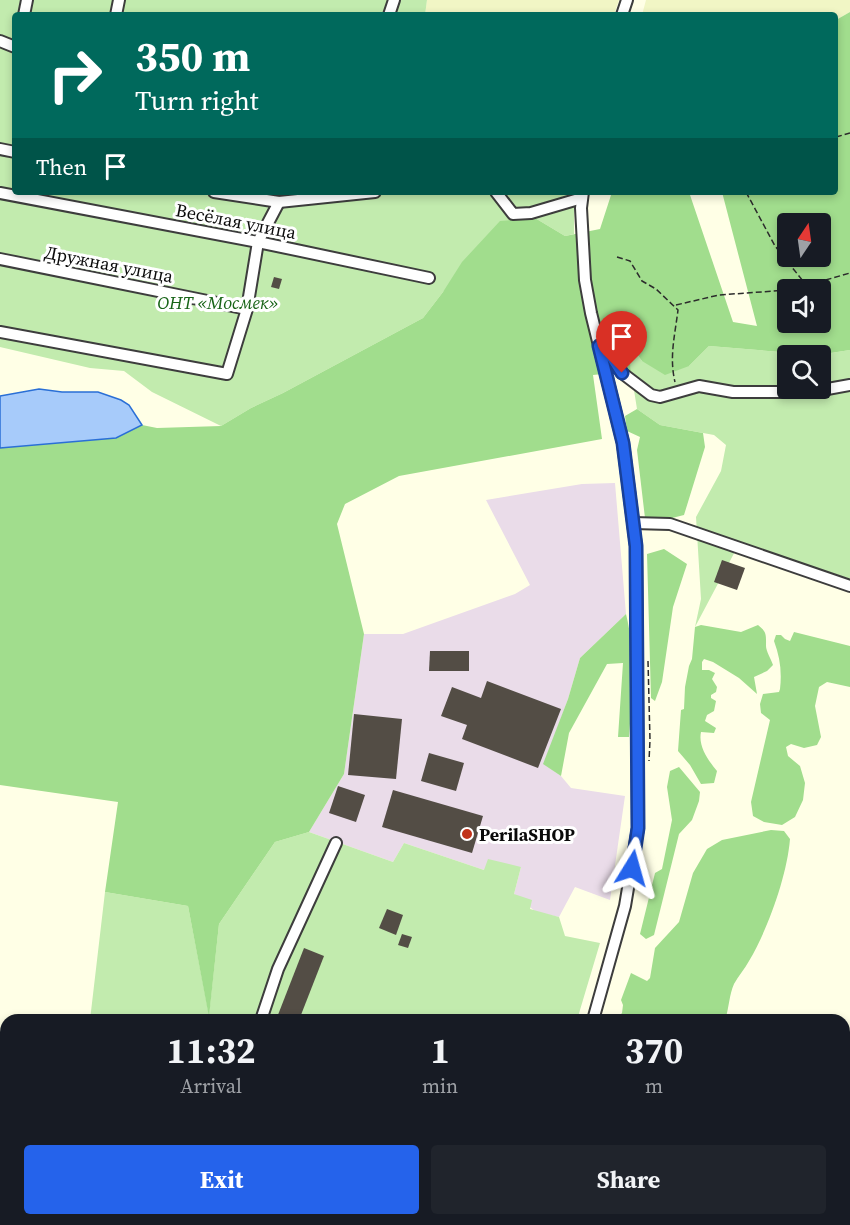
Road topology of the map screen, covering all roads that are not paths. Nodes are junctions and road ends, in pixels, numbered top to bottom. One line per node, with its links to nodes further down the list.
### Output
1 (0, 193): 7 (street, Весёлая улица)
2 (234, 195): 6 (street)
3 (346, 195): 6 (street)
4 (498, 195): 5 (street)
5 (582, 195): 12 (street)
6 (279, 202): 7 (street)
7 (258, 242): 9 (street, Весёлая улица); 10 (street)
8 (0, 259): 10 (street, Дружная улица)
9 (429, 278)
10 (247, 309): 11 (street)
11 (0, 332)
12 (599, 346): 13 (street); 14 (street)
13 (850, 385)
14 (633, 523): 15 (street); 18 (street)
15 (850, 586)
16 (336, 843): 17 (street)
17 (263, 1014)
18 (595, 1014)

